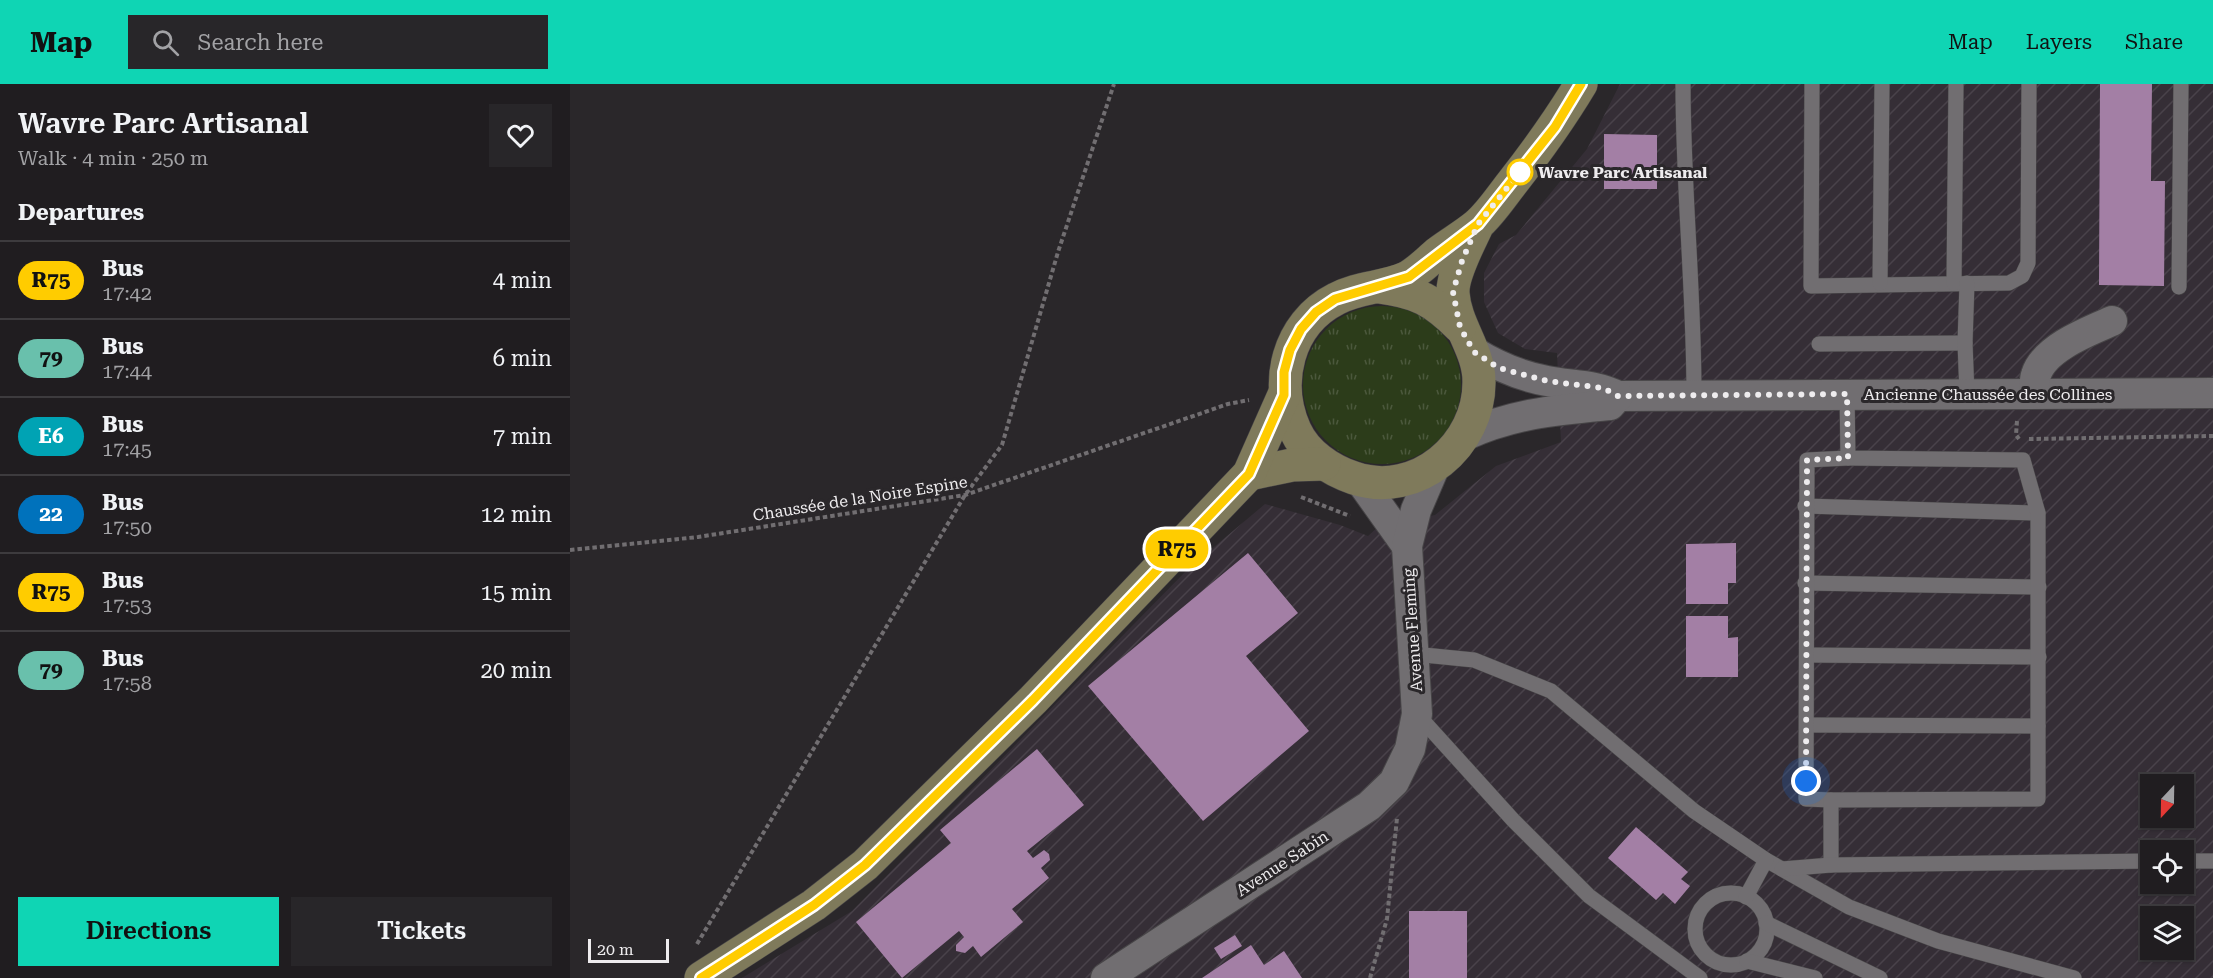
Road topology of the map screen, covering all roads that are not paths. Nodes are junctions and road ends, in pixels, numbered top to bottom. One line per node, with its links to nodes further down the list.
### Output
1 (1581, 84): 8 (main road)
2 (1683, 84): 22 (lane)
3 (1812, 84): 10 (lane)
4 (1882, 84): 10 (lane)
5 (1956, 84): 9 (lane)
6 (2029, 84): 9 (lane)
7 (2181, 84): 12 (lane)
8 (1478, 224): 11 (main road); 14 (main road)
9 (1961, 283): 10 (lane); 15 (lane)
10 (1880, 284)
11 (1379, 287): 14 (main road); 21 (main road)
12 (2179, 287)
13 (2112, 321): 17 (street)
14 (1467, 339): 23 (street, Ancienne Chaussée des Collines); 24 (main road)
15 (1965, 343): 16 (lane); 20 (lane)
16 (1819, 344)
17 (2034, 393): 18 (street, Ancienne Chaussée des Collines); 20 (street, Ancienne Chaussée des Collines)
18 (2213, 393)
19 (1847, 394): 20 (street, Ancienne Chaussée des Collines); 22 (street, Ancienne Chaussée des Collines); 25 (lane)
20 (1966, 394)
21 (1284, 395): 26 (main road); 28 (main road)
22 (1694, 395): 23 (street, Ancienne Chaussée des Collines)
23 (1618, 396): 24 (street, Ancienne Chaussée des Collines)
24 (1466, 435): 27 (main road)
25 (1848, 458): 30 (lane); 31 (lane)
26 (1324, 464): 28 (main road); 29 (main road)
27 (1434, 468): 29 (main road); 32 (street)
28 (1249, 474): 52 (main road)
29 (1360, 480): 32 (street)
30 (1805, 506): 31 (lane); 33 (lane)
31 (2038, 513): 34 (lane)
32 (1407, 546): 35 (street, Avenue Fleming)
33 (1805, 583): 34 (lane); 36 (lane)
34 (2039, 587): 37 (lane)
35 (1414, 654): 38 (street, Avenue Fleming); 42 (lane)
36 (1807, 655): 37 (lane); 39 (lane)
37 (2039, 657): 40 (lane)
38 (1417, 714): 53 (lane); 54 (street, Avenue Sabin)
39 (1807, 725): 40 (lane); 41 (lane)
40 (2038, 726): 41 (lane)
41 (1832, 800): 46 (lane)
42 (1766, 860): 47 (lane); 48 (lane)
43 (2140, 861): 46 (lane)
44 (2194, 861): 45 (lane)
45 (2213, 861)
46 (1831, 865): 47 (lane)
47 (1782, 869): 57 (lane)
48 (1746, 897): 49 (lane); 50 (lane)
49 (1766, 923): 51 (lane); 56 (lane)
50 (1712, 960): 51 (lane); 53 (lane)
51 (1747, 961): 55 (lane)
52 (698, 963)
53 (1695, 977)
54 (1106, 978)
55 (1815, 978)
56 (1872, 978)
57 (2074, 978)

